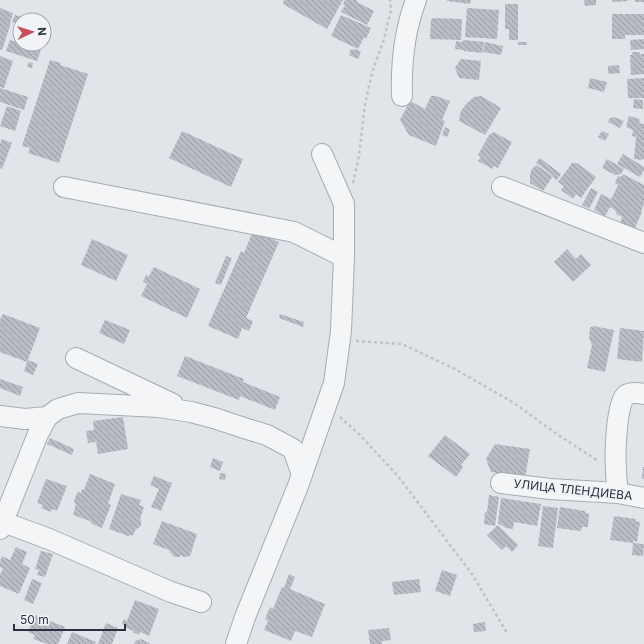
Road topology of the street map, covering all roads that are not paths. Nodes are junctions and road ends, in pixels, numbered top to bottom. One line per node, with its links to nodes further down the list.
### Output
1 (416, 0): 2 (street)
2 (402, 96)
3 (322, 154): 7 (street)
4 (64, 187): 7 (street)
5 (502, 187): 6 (street)
6 (644, 243)
7 (344, 257): 13 (street)
8 (76, 358): 10 (street)
9 (644, 394): 15 (street)
10 (191, 412): 12 (street); 13 (street)
11 (0, 416): 12 (street)
12 (47, 417): 17 (street)
13 (302, 475): 19 (street)
14 (501, 483): 15 (street, УЛИЦА ТЛЕНДИЕВА)
15 (618, 493): 16 (street, УЛИЦА ТЛЕНДИЕВА)
16 (644, 498)
17 (1, 525): 18 (street)
18 (202, 602)
19 (236, 644)

